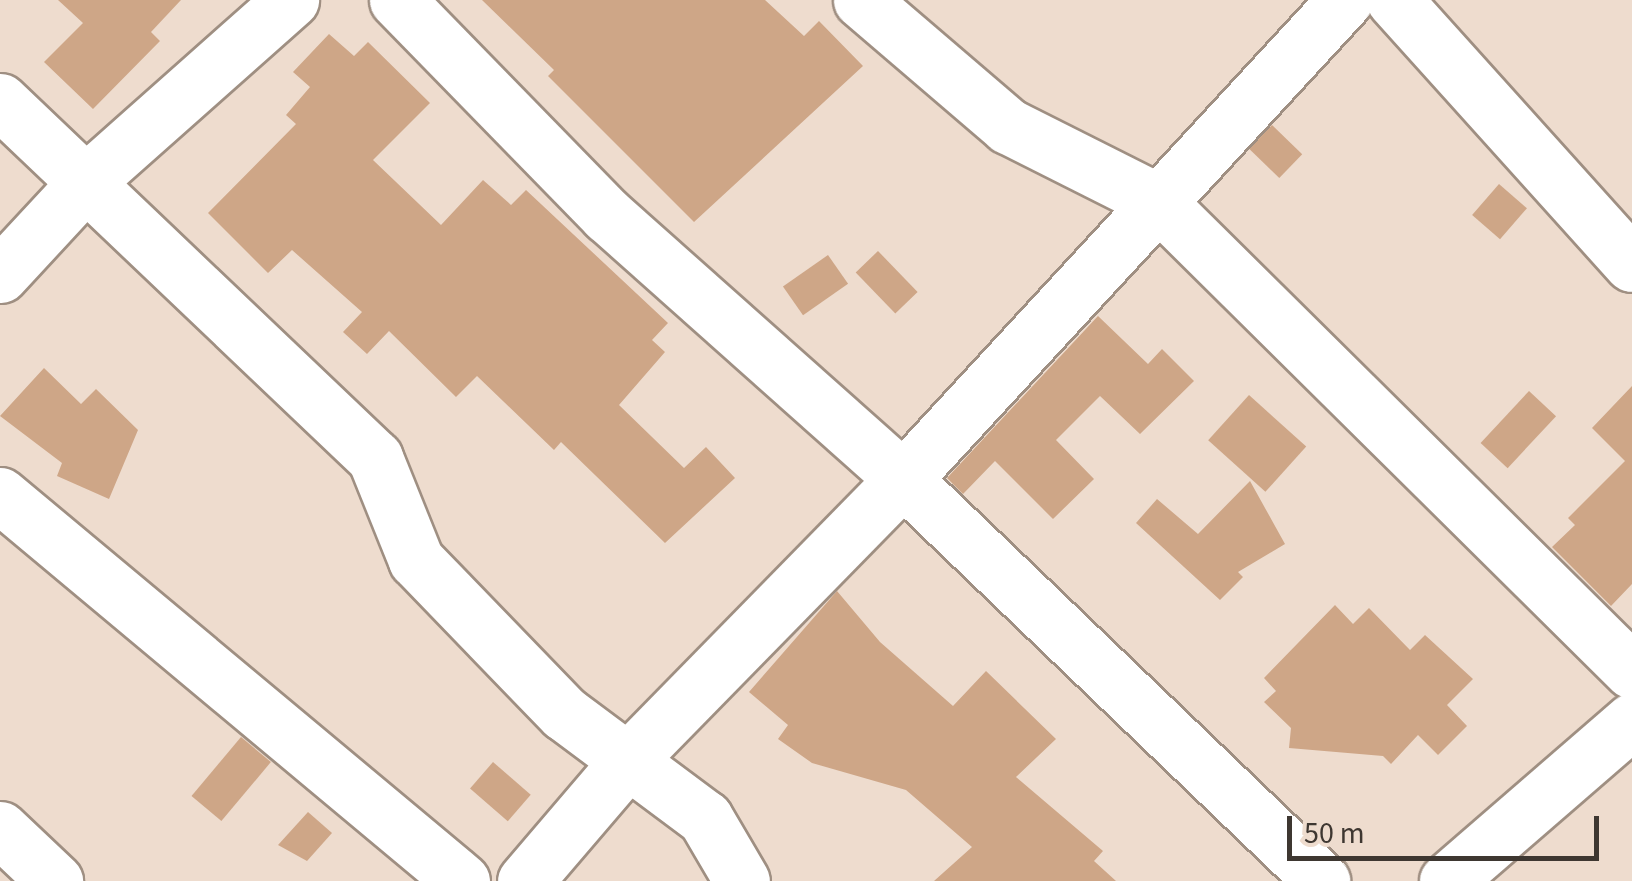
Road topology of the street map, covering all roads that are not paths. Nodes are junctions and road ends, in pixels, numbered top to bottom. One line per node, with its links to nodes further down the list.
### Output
1 (292, 0): 7 (street)
2 (397, 0): 11 (street)
3 (860, 0): 8 (street)
4 (1345, 0): 8 (street)
5 (1394, 0): 9 (street)
6 (0, 101): 7 (street)
7 (88, 181): 10 (street); 15 (street)
8 (1157, 202): 11 (street); 13 (street)
9 (1632, 264)
10 (0, 275)
11 (903, 479): 15 (street); 21 (street)
12 (0, 495): 18 (street)
13 (1632, 671)
14 (1632, 721): 22 (street)
15 (630, 758): 19 (street); 20 (street)
16 (0, 829): 17 (street)
17 (55, 881)
18 (462, 881)
19 (525, 881)
20 (742, 881)
21 (1322, 881)
22 (1448, 881)

